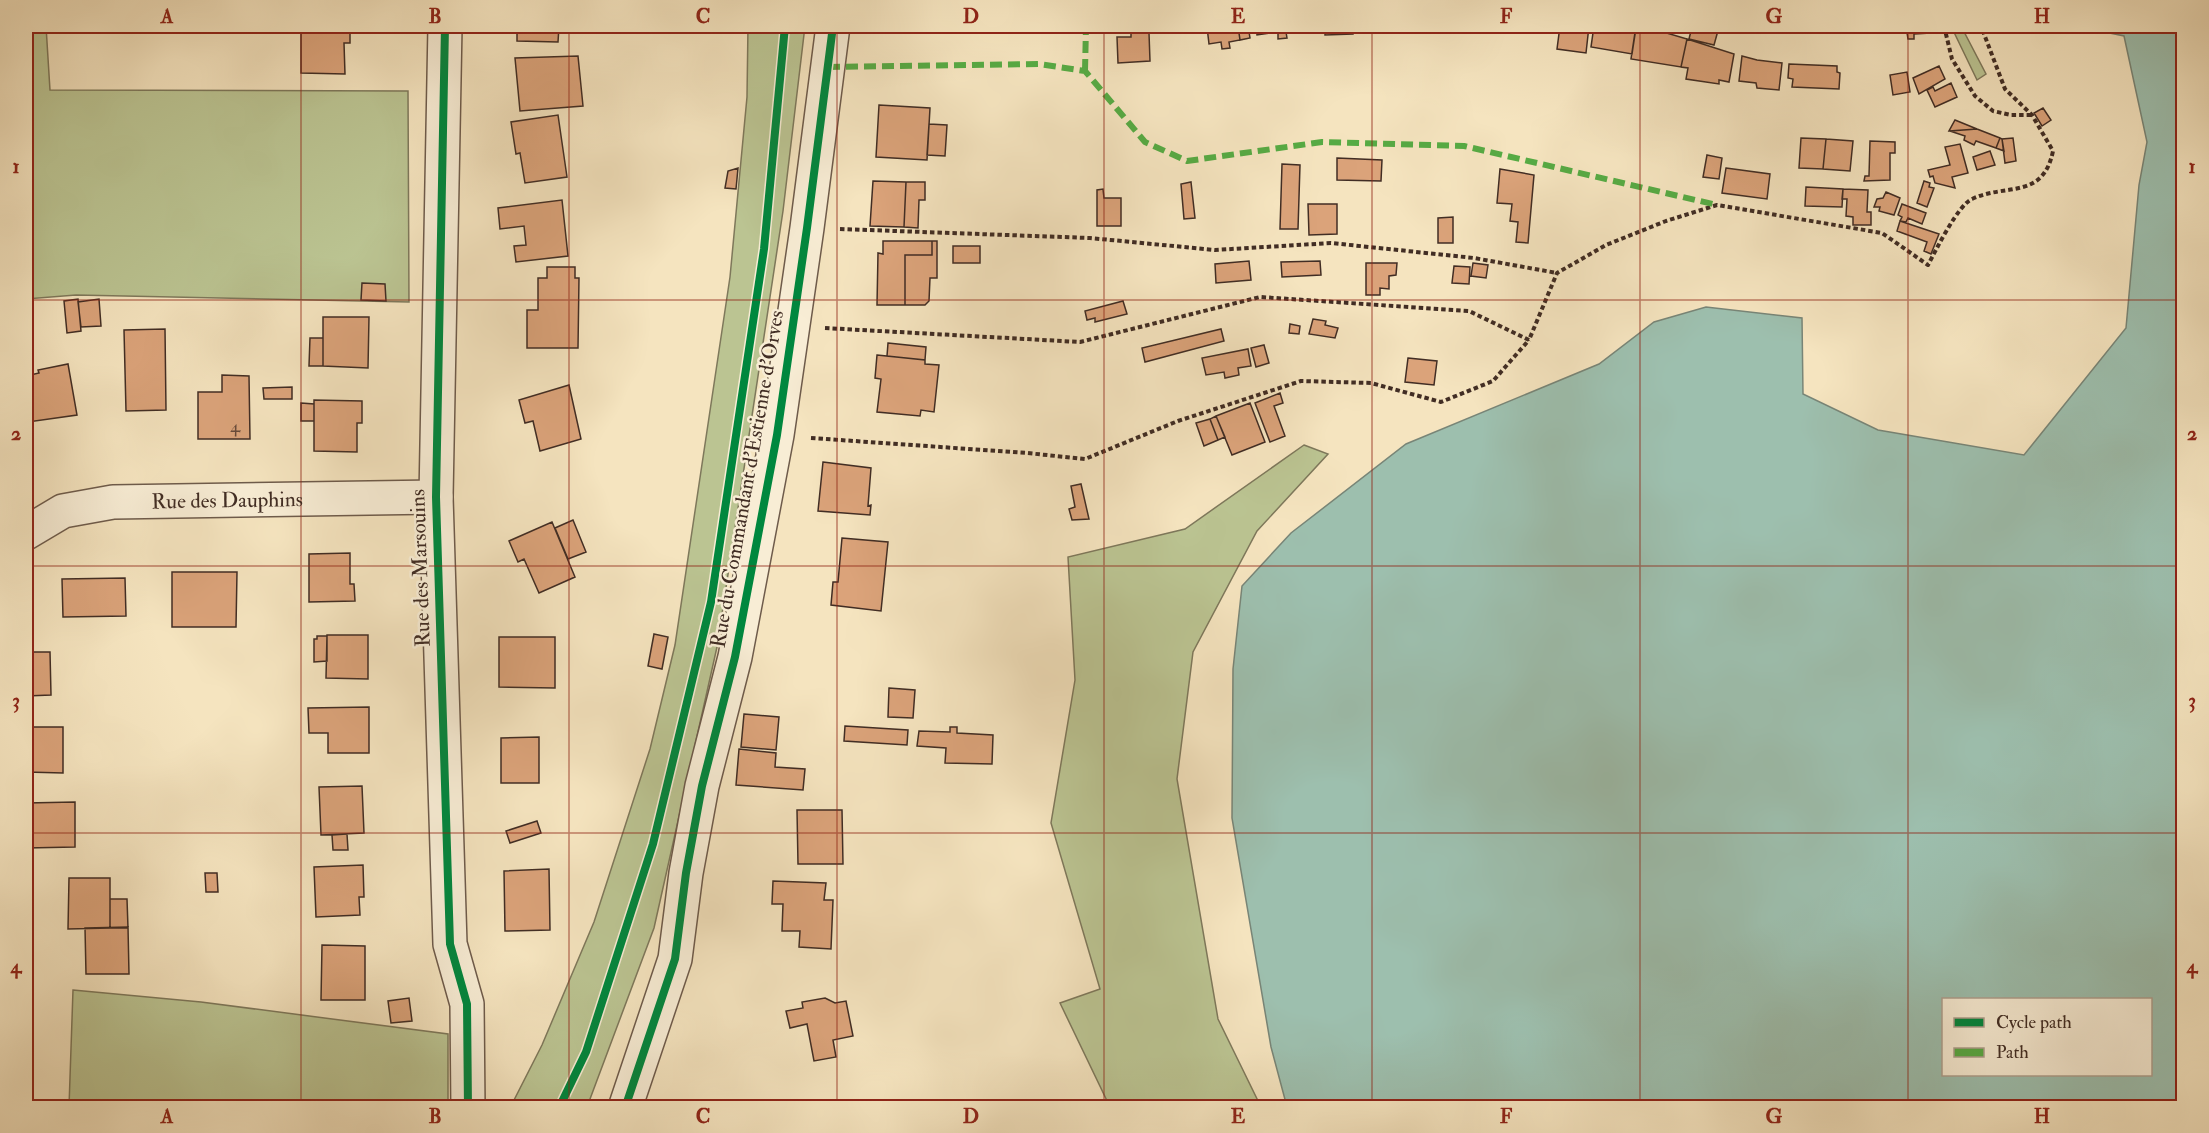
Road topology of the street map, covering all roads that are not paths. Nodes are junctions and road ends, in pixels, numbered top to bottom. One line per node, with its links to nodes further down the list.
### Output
1 (445, 26): 3 (street, Rue des Marsouins)
2 (833, 26): 6 (street, Rue du Commandant d'Estienne d'Orves)
3 (436, 497): 4 (street, Rue des Dauphins); 5 (street, Rue des Marsouins)
4 (26, 533)
5 (468, 1107)
6 (625, 1107)

